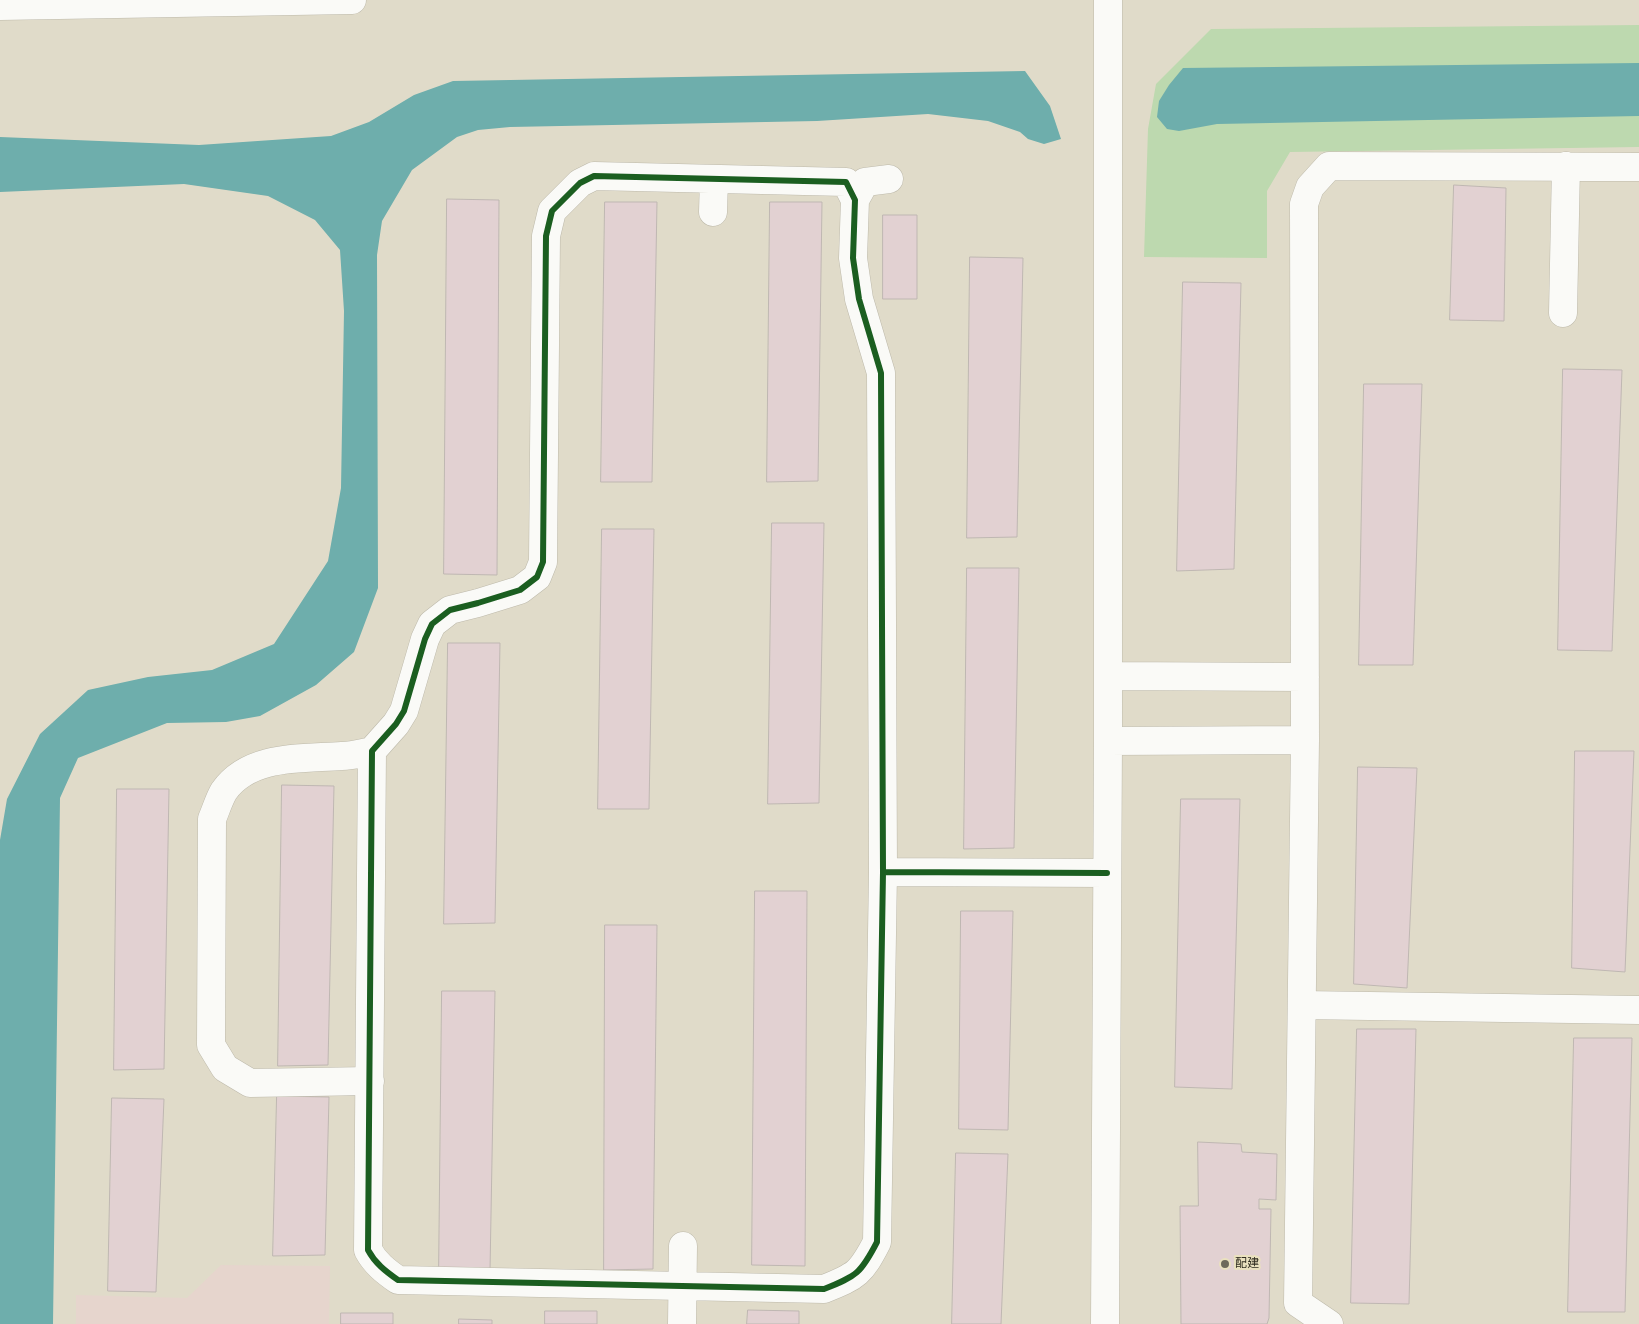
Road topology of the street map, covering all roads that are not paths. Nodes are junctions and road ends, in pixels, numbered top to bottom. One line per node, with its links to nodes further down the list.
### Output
1 (352, 0): 3 (street)
2 (1108, 0): 11 (street)
3 (0, 6)
4 (1566, 166): 5 (street); 10 (street); 12 (street)
5 (1639, 167)
6 (889, 179): 8 (street)
7 (714, 180): 8 (street); 9 (street); 15 (street)
8 (855, 200): 16 (street)
9 (713, 212)
10 (1564, 314)
11 (1108, 676): 12 (street); 14 (street)
12 (1305, 677): 13 (street)
13 (1305, 740): 14 (street); 18 (street)
14 (1108, 741): 17 (street)
15 (372, 750): 20 (street); 20 (street)
16 (883, 872): 17 (street); 22 (street)
17 (1107, 873): 24 (street)
18 (1302, 1005): 19 (street); 25 (street)
19 (1639, 1010)
20 (370, 1081): 22 (street)
21 (684, 1246): 22 (street)
22 (683, 1286): 23 (street)
23 (682, 1324)
24 (1105, 1324)
25 (1329, 1324)

